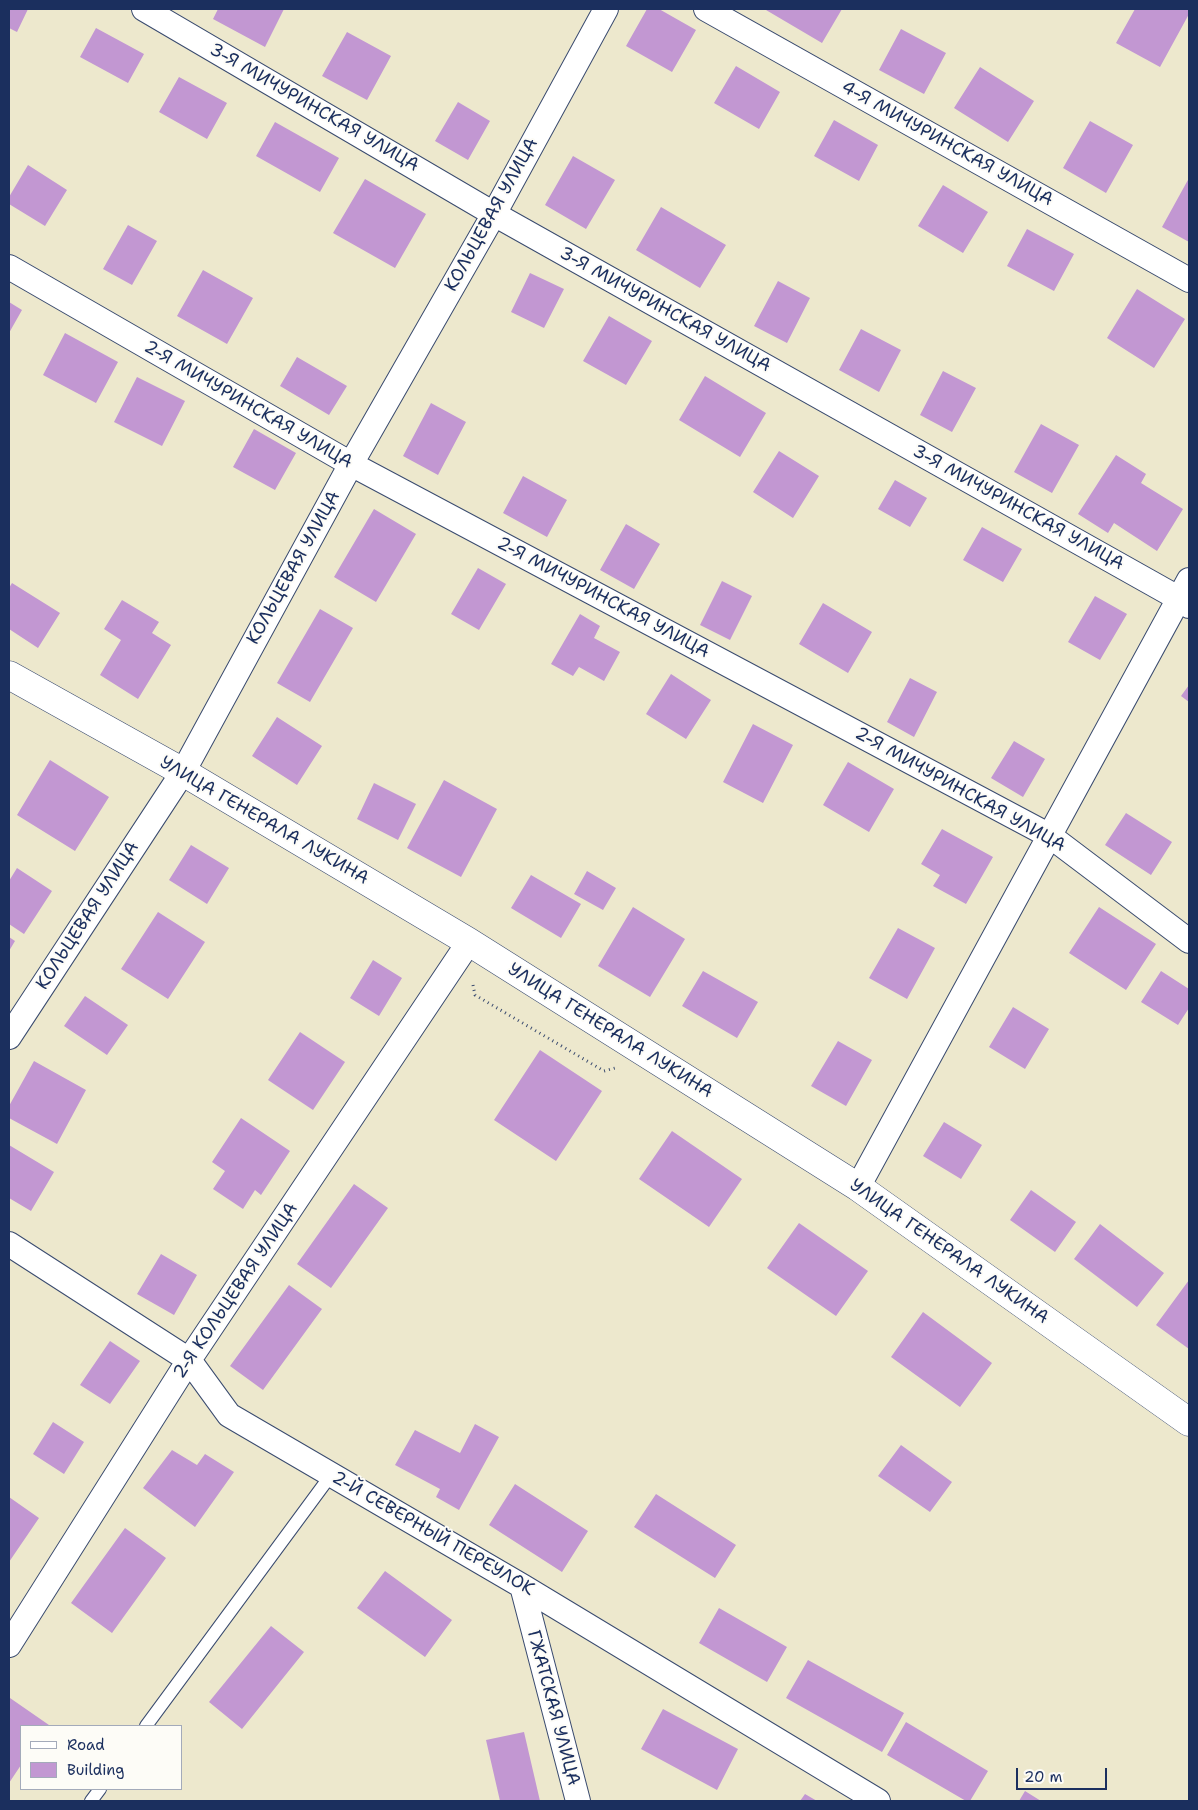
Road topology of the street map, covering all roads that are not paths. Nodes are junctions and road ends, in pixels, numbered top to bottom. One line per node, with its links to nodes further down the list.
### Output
1 (144, 9): 4 (street, 3-Я МИЧУРИНСКАЯ УЛИЦА)
2 (606, 9): 4 (street, КОЛЬЦЕВАЯ УЛИЦА)
3 (706, 9): 6 (street, 4-Я МИЧУРИНСКАЯ УЛИЦА)
4 (494, 214): 7 (street, КОЛЬЦЕВАЯ УЛИЦА); 8 (street, 3-Я МИЧУРИНСКАЯ УЛИЦА)
5 (9, 267): 7 (street, 2-Я МИЧУРИНСКАЯ УЛИЦА)
6 (1189, 280)
7 (351, 464): 10 (street, КОЛЬЦЕВАЯ УЛИЦА); 11 (street, 2-Я МИЧУРИНСКАЯ УЛИЦА)
8 (1186, 595): 11 (street)
9 (9, 675): 10 (main road, УЛИЦА ГЕНЕРАЛА ЛУКИНА)
10 (183, 772): 13 (main road, УЛИЦА ГЕНЕРАЛА ЛУКИНА); 14 (street, КОЛЬЦЕВАЯ УЛИЦА)
11 (1050, 836): 12 (street, 2-Я МИЧУРИНСКАЯ УЛИЦА); 15 (street)
12 (1189, 941)
13 (469, 942): 15 (main road, УЛИЦА ГЕНЕРАЛА ЛУКИНА); 17 (street, 2-Я КОЛЬЦЕВАЯ УЛИЦА)
14 (9, 1037)
15 (858, 1187): 18 (main road, УЛИЦА ГЕНЕРАЛА ЛУКИНА)
16 (9, 1244): 17 (street, 2-Й СЕВЕРНЫЙ ПЕРЕУЛОК)
17 (189, 1360): 19 (street, 2-Й СЕВЕРНЫЙ ПЕРЕУЛОК); 21 (street, 2-Я КОЛЬЦЕВАЯ УЛИЦА)
18 (1189, 1422)
19 (331, 1474): 20 (street, 2-Й СЕВЕРНЫЙ ПЕРЕУЛОК); 22 (lane)
20 (522, 1586): 25 (street, ГЖАТСКАЯ УЛИЦА); 26 (street, 2-Й СЕВЕРНЫЙ ПЕРЕУЛОК)
21 (9, 1645)
22 (147, 1725)
23 (99, 1790): 24 (lane)
24 (90, 1801)
25 (578, 1801)
26 (878, 1801)

